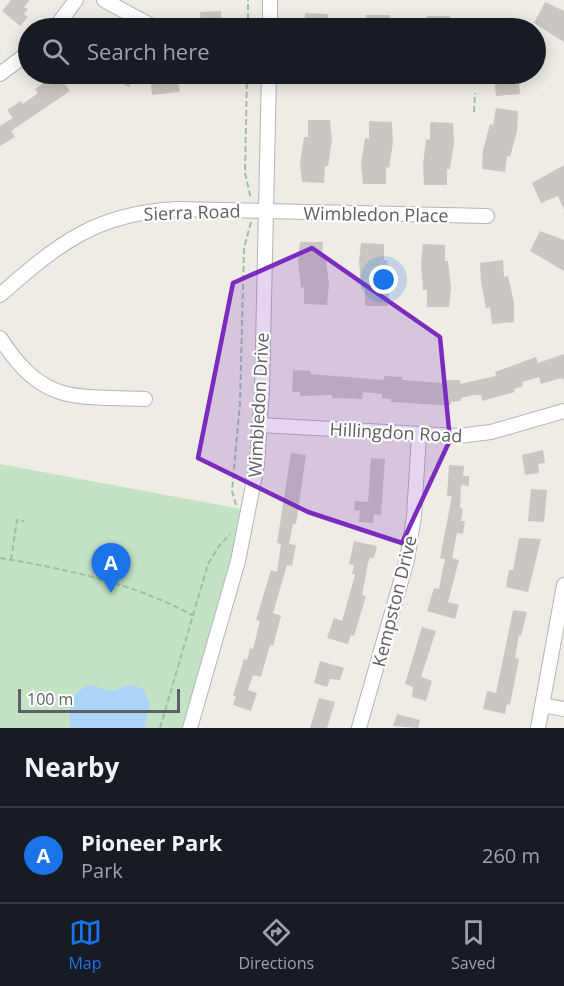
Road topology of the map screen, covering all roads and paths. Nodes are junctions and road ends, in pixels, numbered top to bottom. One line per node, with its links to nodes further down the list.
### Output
1 (76, 0): 5 (street)
2 (104, 0): 6 (street)
3 (248, 0): 7 (path)
4 (270, 0): 8 (street)
5 (62, 18)
6 (138, 18)
7 (248, 18)
8 (270, 18)
9 (18, 60): 10 (street)
10 (0, 74)
11 (247, 84): 15 (path)
12 (269, 84): 16 (street, Wimbledon Drive)
13 (475, 93): 14 (path)
14 (474, 112)
15 (251, 211): 16 (street, Sierra Road); 18 (street, Sierra Road); 24 (path)
16 (266, 212): 17 (street, Wimbledon Place); 22 (street, Wimbledon Drive)
17 (487, 216)
18 (0, 295)
19 (0, 338): 20 (street)
20 (145, 399)
21 (564, 411): 23 (street, Hillingdon Road)
22 (260, 425): 23 (street, Hillingdon Road); 36 (street, Wimbledon Drive)
23 (419, 435): 37 (street, Kempston Drive)
24 (236, 509)
25 (24, 521): 28 (path)
26 (232, 528): 32 (path)
27 (0, 558): 28 (path)
28 (11, 560): 30 (path)
29 (113, 578): 30 (path)
30 (111, 584): 32 (path)
31 (564, 585): 33 (street)
32 (192, 615): 35 (path)
33 (542, 705): 34 (street); 38 (street)
34 (564, 709)
35 (160, 728)
36 (190, 728)
37 (359, 728)
38 (538, 728)

